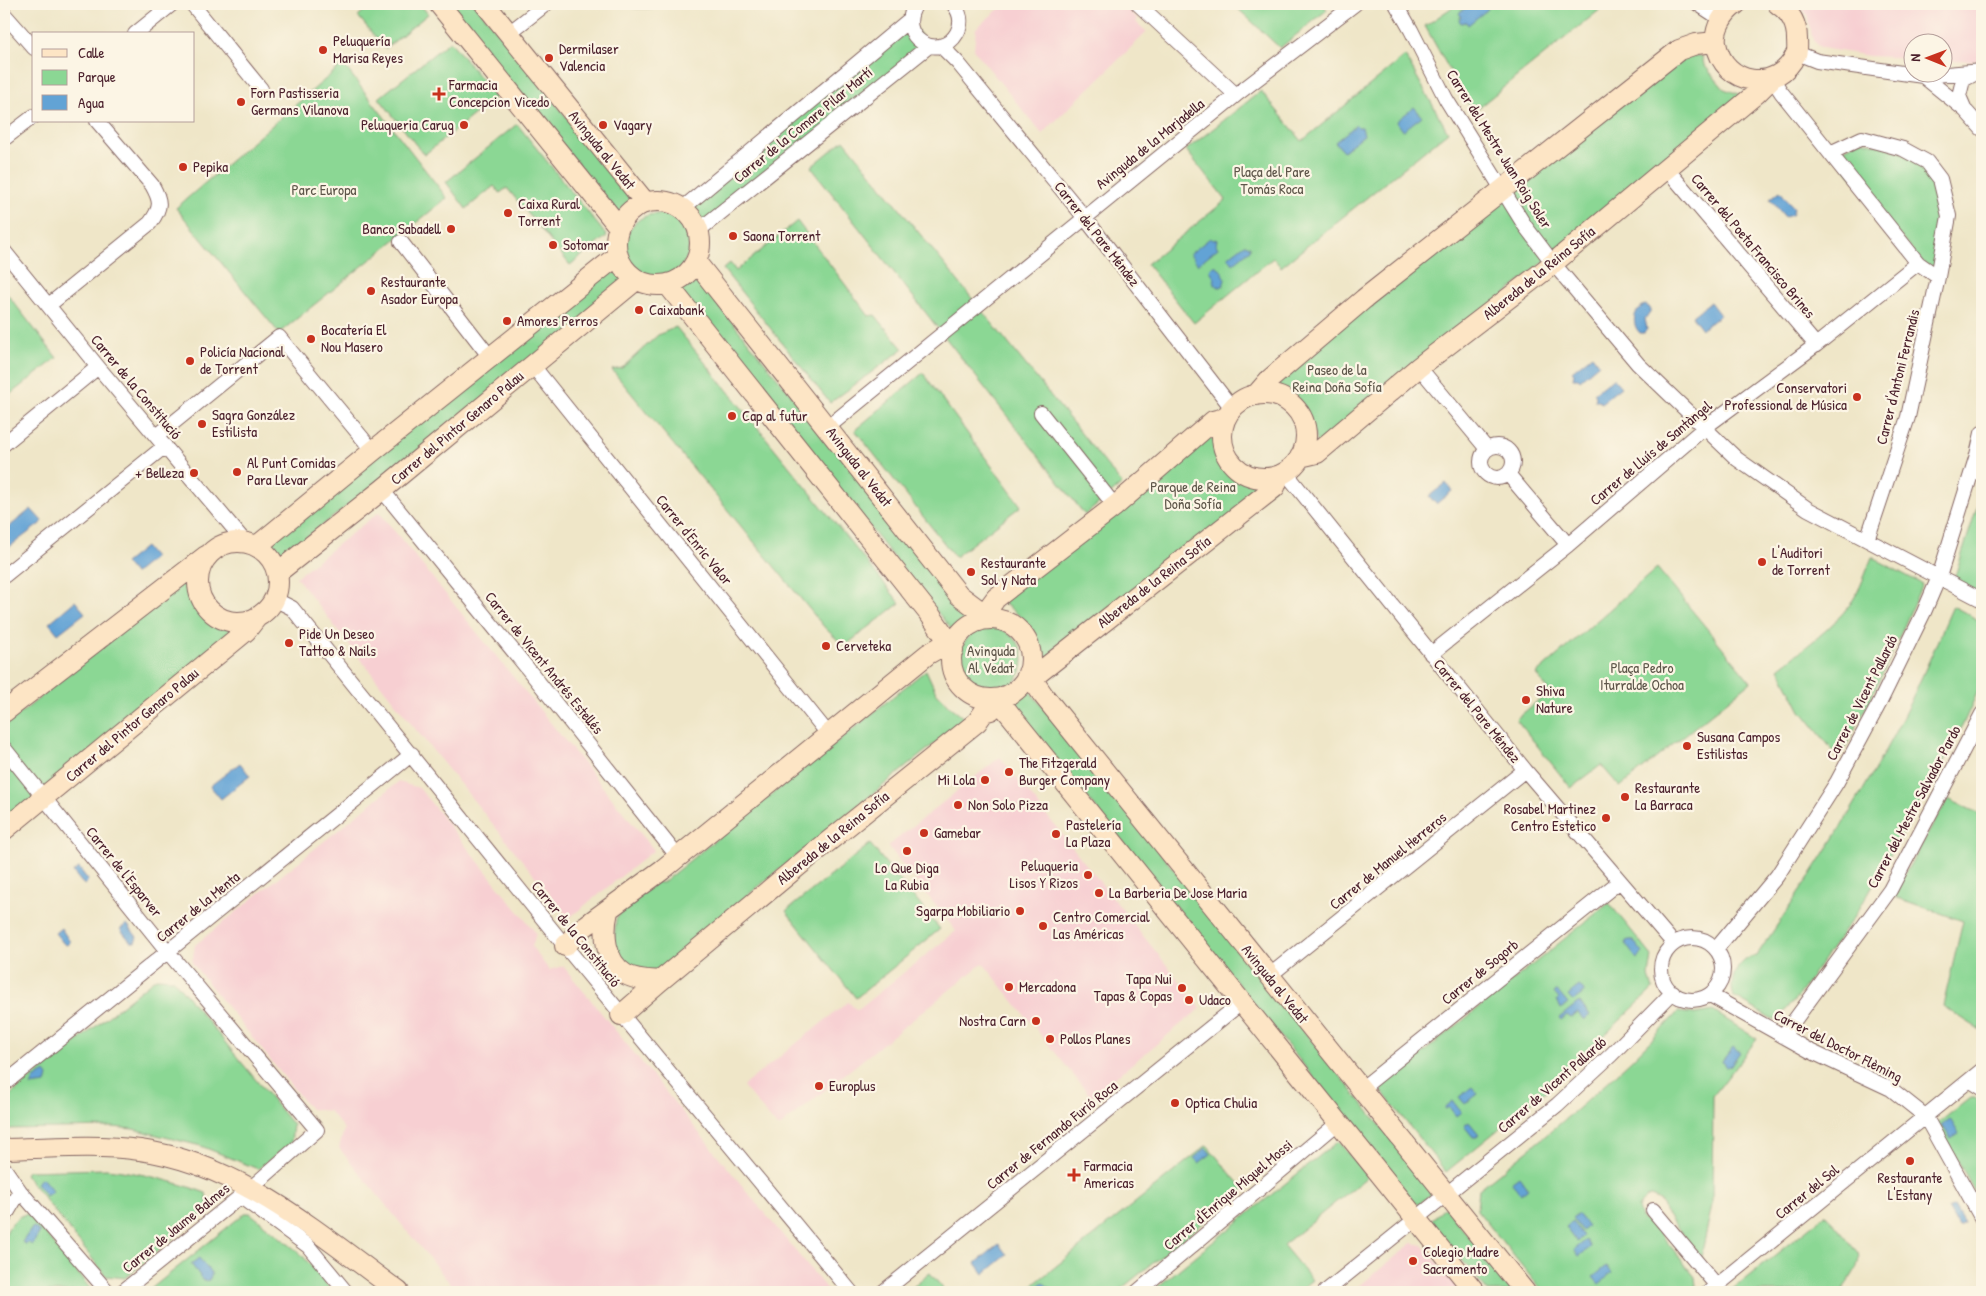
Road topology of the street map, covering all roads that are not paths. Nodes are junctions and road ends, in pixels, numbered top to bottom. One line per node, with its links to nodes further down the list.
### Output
1 (169, 4): 16 (street)
2 (192, 4): 29 (street)
3 (439, 4): 42 (street)
4 (485, 4): 17 (street, Avinguda al Vedat)
5 (546, 4): 17 (street)
6 (953, 4): 18 (street)
7 (1138, 4): 30 (street)
8 (1355, 4): 30 (street, Avinguda de la Marjadella)
9 (1396, 4): 38 (street, Carrer del Mestre Juan Roig Soler)
10 (1698, 4): 15 (street)
11 (1736, 4): 15 (street)
12 (1778, 4): 22 (street)
13 (911, 10): 21 (street, Carrer del Pare Méndez); 40 (street, Carrer de la Comare Pilar Martí)
14 (4, 14): 20 (street)
15 (1721, 19): 19 (street)
16 (137, 32)
17 (509, 34): 39 (street, Avinguda al Vedat)
18 (955, 36): 21 (street, Carrer de la Comare Pilar Martí); 23 (street)
19 (1716, 42): 27 (street); 38 (street)
20 (32, 46)
21 (935, 46): 23 (street, Carrer del Pare Méndez); 43 (street, Carrer de la Comare Pilar Martí)
22 (1797, 53): 25 (street); 27 (street, Albereda de la Reina Sofía)
23 (958, 63): 41 (street, Carrer del Pare Méndez)
24 (1981, 71): 26 (street); 31 (street)
25 (1904, 73)
26 (1954, 73)
27 (1772, 78): 36 (street); 37 (street, Albereda de la Reina Sofía)
28 (1930, 82): 31 (street)
29 (260, 89)
30 (1236, 95): 41 (street, Avinguda de la Marjadella)
31 (1965, 110): 34 (street)
32 (32, 118): 35 (street)
33 (98, 122): 53 (street)
34 (1981, 125)
35 (4, 139)
36 (1830, 153): 49 (street); 50 (street, Carrer d'Antoni Ferrandis)
37 (1666, 168): 48 (street, Albereda de la Reina Sofía); 54 (street, Carrer del Poeta Francisco Brines)
38 (1502, 190): 48 (street, Carrer del Mestre Juan Roig Soler); 59 (street)
39 (644, 202): 40 (street); 42 (street)
40 (683, 208): 43 (street)
41 (1085, 218): 61 (street, Carrer del Pare Méndez); 62 (street, Avinguda de la Marjadella)
42 (619, 227): 46 (street)
43 (698, 230): 47 (street)
44 (401, 242): 55 (street)
45 (4, 251): 53 (street, Carrer de la Constitució)
46 (617, 256): 51 (street); 55 (street)
47 (696, 262): 52 (street); 62 (street, Avinguda al Vedat)
48 (1553, 263): 58 (street, Albereda de la Reina Sofía); 63 (street, Carrer del Mestre Juan Roig Soler)
49 (1918, 263): 50 (street); 54 (street, Carrer de Lluís de Santàngel)
50 (1938, 277): 74 (street, Carrer d'Antoni Ferrandis)
51 (636, 280): 52 (street); 56 (street, Carrer del Pintor Genaro Palau)
52 (668, 285): 85 (street)
53 (49, 305): 57 (street, Carrer de la Constitució)
54 (1816, 345): 63 (street, Carrer de Lluís de Santàngel)
55 (490, 357): 68 (street)
56 (533, 366): 72 (street, Carrer del Pintor Genaro Palau); 91 (street, Carrer d'Enric Valor)
57 (98, 367): 65 (street, Carrer de la Constitució); 66 (street)
58 (1419, 368): 67 (street); 69 (street, Albereda de la Reina Sofía)
59 (1256, 395): 61 (street); 69 (street)
60 (1041, 412): 73 (street)
61 (1228, 413): 70 (street); 73 (street)
62 (828, 427): 84 (street, Avinguda al Vedat)
63 (1704, 428): 74 (street, Carrer del Mestre Juan Roig Soler); 76 (street, Carrer de Lluís de Santàngel)
64 (1982, 433): 80 (street, Carrer de Vicent Pallardó)
65 (161, 441): 68 (street); 75 (street, Carrer de la Constitució); 79 (street)
66 (4, 444)
67 (1487, 450): 71 (street); 71 (street)
68 (373, 451): 75 (street)
69 (1300, 457): 70 (street)
70 (1283, 474): 86 (street, Carrer del Pare Méndez); 87 (street, Albereda de la Reina Sofía)
71 (1508, 474): 76 (street)
72 (382, 490): 78 (street, Carrer del Pintor Genaro Palau); 97 (street, Carrer de Vicent Andrés Estellés)
73 (1115, 506): 84 (street)
74 (1867, 540): 80 (street, Carrer del Mestre Juan Roig Soler)
75 (252, 544): 77 (street); 78 (street)
76 (1568, 545): 86 (street, Carrer de Lluís de Santàngel)
77 (206, 556): 83 (street); 89 (street)
78 (277, 573): 81 (street)
79 (4, 576)
80 (1939, 577): 82 (street, Carrer del Mestre Juan Roig Soler); 102 (street, Carrer de Vicent Pallardó)
81 (274, 599): 83 (street); 93 (street, Carrer de la Constitució)
82 (1982, 600)
83 (257, 617): 95 (street, Carrer del Pintor Genaro Palau)
84 (984, 618): 85 (street); 87 (street)
85 (953, 644): 88 (street); 91 (street)
86 (1431, 654): 94 (street, Carrer del Pare Méndez)
87 (1027, 678): 88 (street); 104 (street, Avinguda al Vedat)
88 (999, 699): 105 (street, Albereda de la Reina Sofía); 108 (street)
89 (4, 712)
90 (1982, 714): 110 (street, Carrer del Mestre Salvador Pardo)
91 (830, 735): 97 (street)
92 (4, 748): 95 (street, Carrer de l'Esparver)
93 (412, 754): 101 (street, Carrer de la Constitució); 103 (street, Carrer de la Menta)
94 (1525, 770): 98 (street, Carrer del Pare Méndez); 104 (street, Carrer de Manuel Herreros)
95 (44, 798): 96 (street, Carrer del Pintor Genaro Palau); 103 (street, Carrer de l'Esparver)
96 (4, 830)
97 (678, 857): 99 (street)
98 (1620, 881): 100 (street, Carrer del Pare Méndez); 114 (street, Carrer de Sogorb)
99 (608, 911): 101 (street); 105 (street)
100 (1674, 944): 102 (street); 106 (street)
101 (564, 946): 109 (street, Carrer de la Constitució)
102 (1716, 949): 107 (street)
103 (168, 952): 112 (street, Carrer de la Menta); 117 (street, Carrer de l'Esparver)
104 (1269, 976): 114 (street, Avinguda al Vedat)
105 (660, 981): 109 (street, Albereda de la Reina Sofía)
106 (1673, 992): 107 (street); 122 (street, Carrer de Vicent Pallardó)
107 (1710, 995): 110 (street, Carrer del Doctor Flèming)
108 (1241, 1003): 116 (street); 133 (street, Carrer de Fernando Furió Roca)
109 (621, 1015): 132 (street, Carrer de la Constitució)
110 (1783, 1036): 115 (street, Carrer del Doctor Flèming)
111 (1982, 1070): 113 (street, Carrer del Sol)
112 (4, 1084)
113 (1977, 1084): 115 (street, Carrer del Sol)
114 (1361, 1089): 122 (street, Avinguda al Vedat)
115 (1925, 1116): 126 (street, Carrer del Doctor Flèming); 127 (street, Carrer del Sol)
116 (1339, 1122): 125 (street); 134 (street, Carrer d'Enrique Miquel Mossi)
117 (317, 1130): 121 (street, Carrer de Jaume Balmes)
118 (4, 1149): 121 (street)
119 (4, 1168): 120 (street)
120 (20, 1191): 124 (street); 128 (street)
121 (246, 1193): 129 (street, Carrer de Jaume Balmes); 130 (street); 131 (street)
122 (1446, 1195): 125 (street, Carrer de Vicent Pallardó); 137 (street, Avinguda al Vedat)
123 (1653, 1210): 127 (street)
124 (4, 1218)
125 (1416, 1219): 135 (street, Carrer de Vicent Pallardó); 136 (street)
126 (1982, 1219)
127 (1713, 1289)
128 (108, 1292)
129 (122, 1292)
130 (346, 1292)
131 (399, 1292)
132 (851, 1292)
133 (883, 1292)
134 (1137, 1292)
135 (1326, 1292)
136 (1475, 1292)
137 (1525, 1292)

